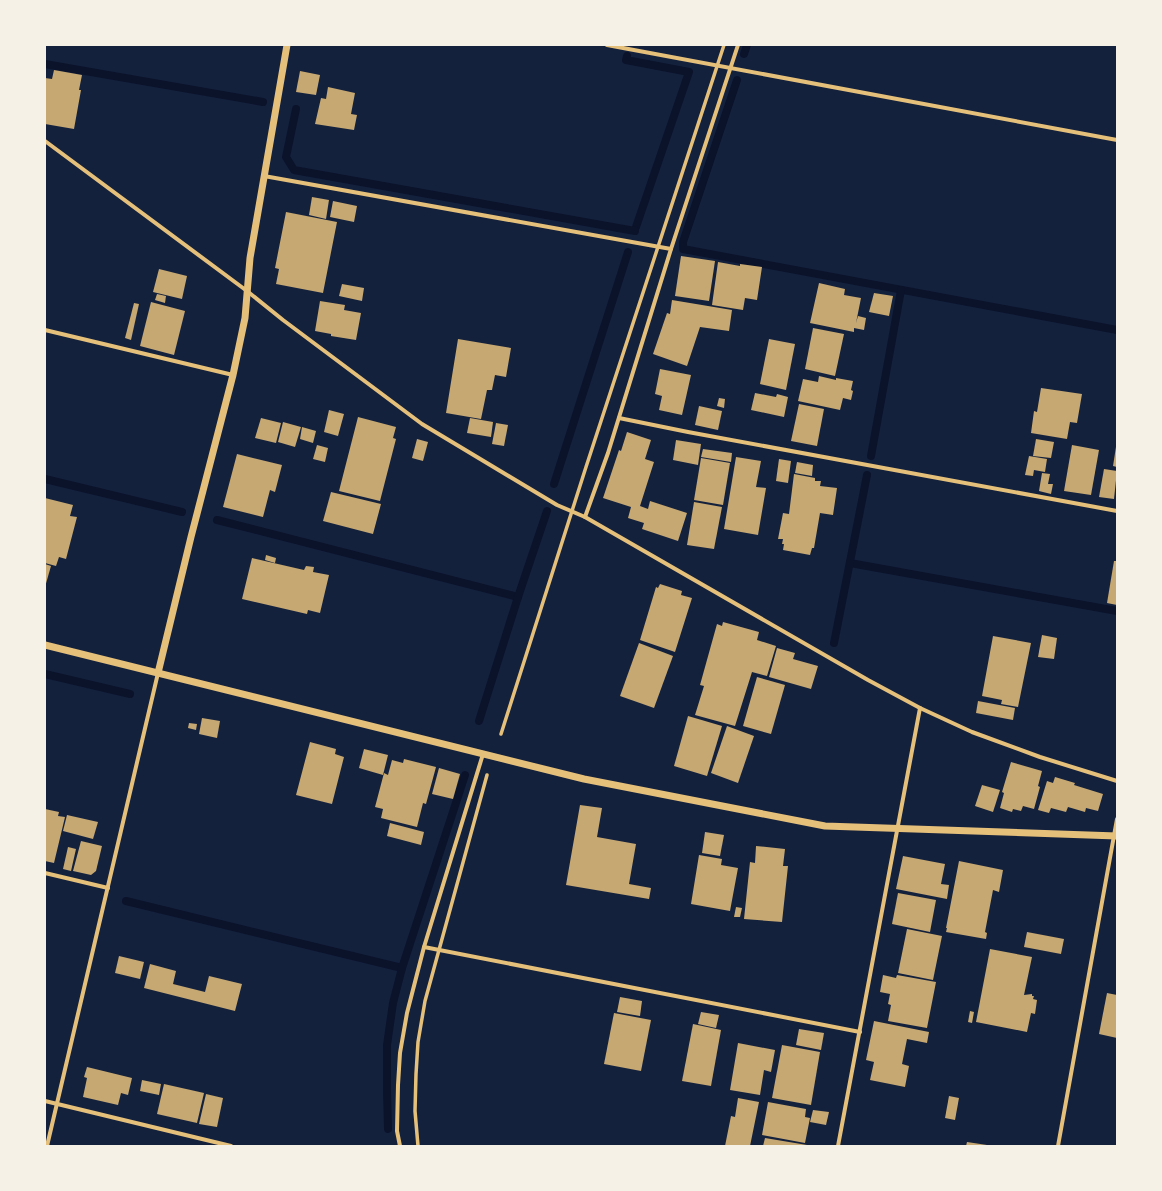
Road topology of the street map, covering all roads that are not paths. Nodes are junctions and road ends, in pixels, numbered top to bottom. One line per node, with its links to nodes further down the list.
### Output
1 (287, 45): 9 (street)
2 (607, 45): 5 (street)
3 (724, 45): 5 (street)
4 (738, 45): 6 (street)
5 (718, 66): 6 (street); 10 (street)
6 (731, 68): 7 (street); 11 (street)
7 (1117, 140)
8 (45, 141): 12 (street)
9 (264, 176): 10 (street); 12 (street)
10 (658, 247): 11 (street); 16 (street)
11 (670, 249): 15 (street)
12 (247, 291): 14 (street); 16 (street)
13 (45, 330): 14 (street)
14 (233, 375): 20 (street)
15 (619, 418): 17 (street); 18 (street)
16 (572, 511): 18 (street); 22 (street)
17 (1117, 511)
18 (585, 517): 21 (street)
19 (45, 645): 20 (street)
20 (158, 673): 23 (street); 30 (street)
21 (920, 708): 25 (street); 27 (street)
22 (501, 734)
23 (483, 754): 27 (street); 31 (street)
24 (488, 775): 32 (street)
25 (1117, 781)
26 (1117, 819): 28 (street)
27 (896, 829): 28 (street); 33 (street)
28 (1116, 836): 41 (street)
29 (45, 873): 30 (street)
30 (108, 888): 35 (street)
31 (424, 947): 32 (street); 38 (street)
32 (439, 950): 33 (street); 39 (street)
33 (860, 1032): 40 (street)
34 (45, 1101): 35 (street)
35 (57, 1104): 36 (street); 37 (street)
36 (47, 1146)
37 (231, 1146)
38 (400, 1146)
39 (418, 1146)
40 (838, 1146)
41 (1058, 1146)

